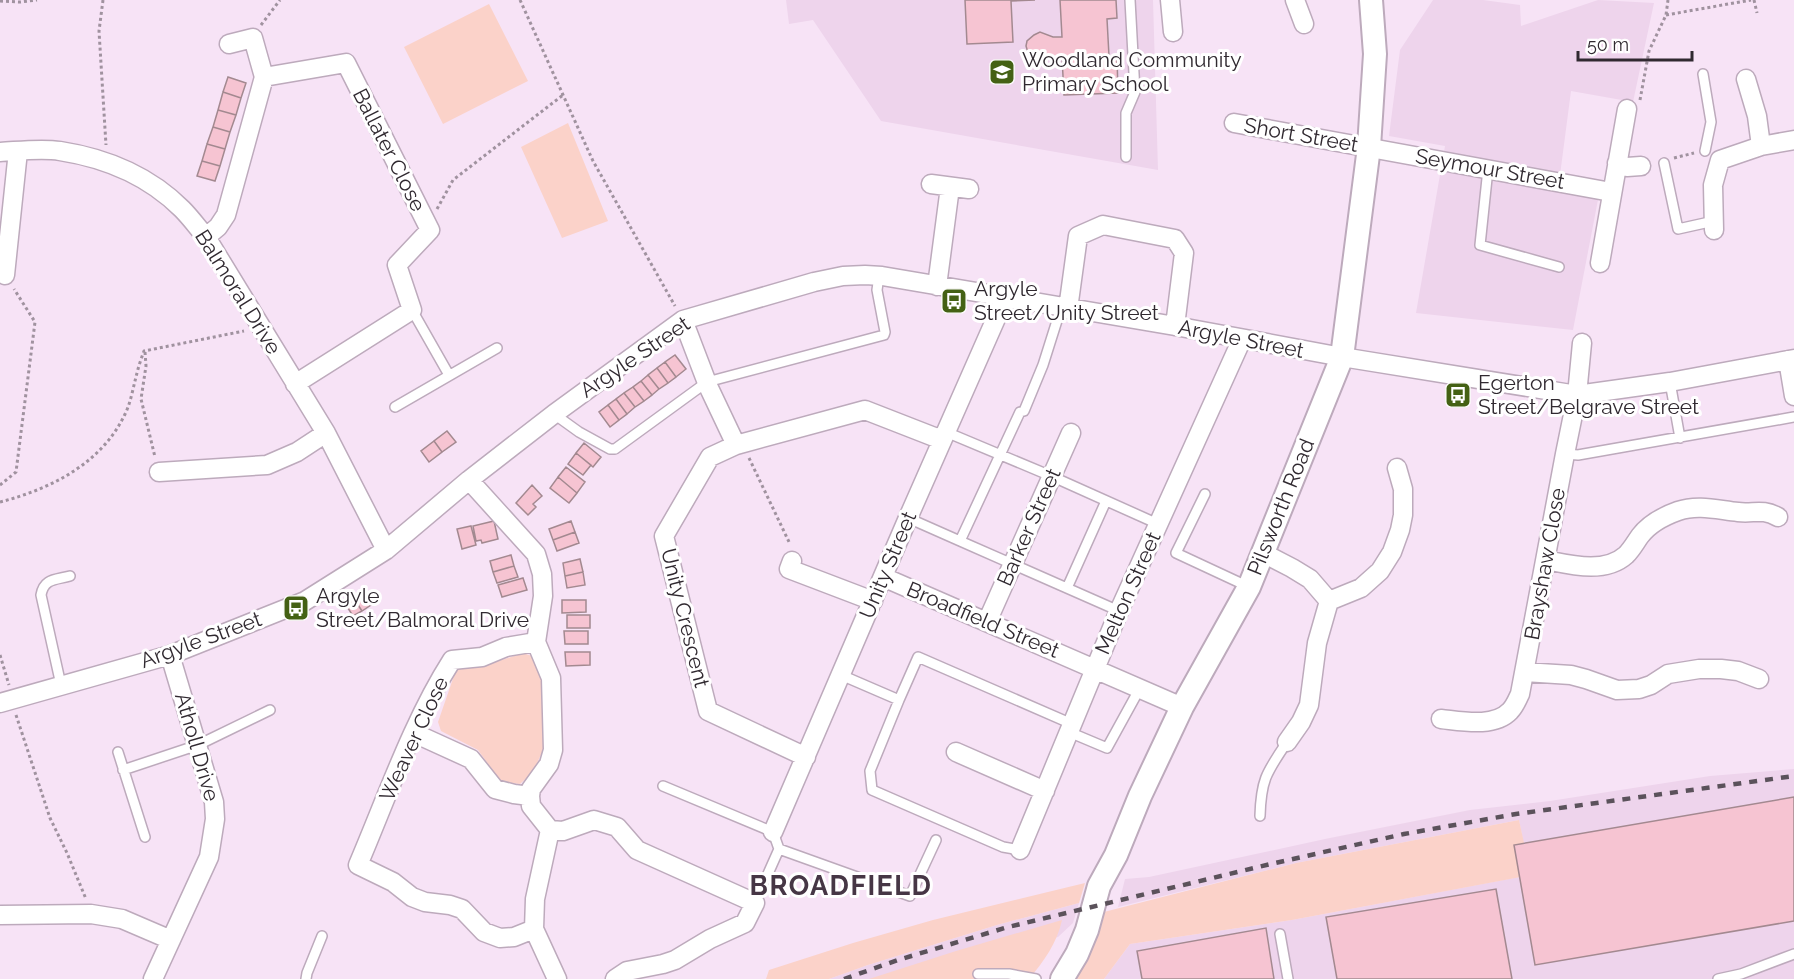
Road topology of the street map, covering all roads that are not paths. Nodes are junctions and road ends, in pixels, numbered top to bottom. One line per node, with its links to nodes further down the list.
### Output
1 (1130, 0): 18 (lane)
2 (1170, 0): 6 (street)
3 (1295, 0): 5 (street)
4 (1371, 0): 15 (street, Pilsworth Road)
5 (1304, 24)
6 (1173, 32)
7 (229, 44): 9 (street)
8 (1703, 74): 16 (lane)
9 (264, 77): 28 (street); 36 (street, Ballater Close)
10 (1746, 79): 14 (street)
11 (1627, 109): 19 (street)
12 (1234, 123): 15 (street, Short Street)
13 (1794, 140): 14 (street)
14 (1761, 146): 27 (street)
15 (1369, 147): 22 (street, Seymour Street); 42 (street, Pilsworth Road)
16 (1706, 151)
17 (9, 152): 28 (street, Balmoral Drive); 31 (street)
18 (1126, 157)
19 (1617, 163): 21 (street); 26 (street)
20 (1664, 163): 27 (lane)
21 (1641, 166)
22 (1488, 169): 26 (street, Seymour Street); 30 (lane)
23 (931, 184): 24 (street)
24 (950, 187): 25 (street); 33 (street)
25 (969, 189)
26 (1611, 192): 29 (street)
27 (1714, 225)
28 (206, 237): 47 (street, Balmoral Drive)
29 (1600, 263)
30 (1559, 267)
31 (5, 275)
32 (879, 276): 33 (street, Argyle Street); 37 (street, Argyle Street); 45 (lane)
33 (937, 286): 34 (street, Argyle Street)
34 (1005, 298): 35 (street, Argyle Street); 55 (street, Unity Street)
35 (1065, 308): 38 (street, Argyle Street); 38 (street); 59 (lane)
36 (412, 309): 44 (lane); 47 (street)
37 (682, 320): 45 (street); 51 (street, Argyle Street)
38 (1175, 326): 39 (street, Argyle Street)
39 (1242, 339): 42 (street, Argyle Street); 68 (street, Melton Street)
40 (1582, 343): 48 (street, Brayshaw Close)
41 (496, 348): 44 (lane)
42 (1342, 357): 48 (street, Argyle Street); 71 (street, Pilsworth Road)
43 (1791, 359): 46 (street, Argyle Street); 49 (street)
44 (448, 375): 50 (lane)
45 (707, 382): 51 (lane); 57 (street)
46 (1670, 382): 48 (street, Argyle Street); 56 (lane)
47 (296, 384): 53 (street, Balmoral Drive)
48 (1577, 395): 58 (street, Brayshaw Close)
49 (1794, 396)
50 (395, 407)
51 (554, 414): 63 (street, Argyle Street)
52 (1794, 417): 56 (lane)
53 (326, 433): 61 (street); 70 (street, Balmoral Drive)
54 (1071, 433): 62 (street, Barker Street)
55 (944, 436): 57 (street, Unity Crescent); 59 (lane); 67 (street, Unity Street)
56 (1680, 438): 58 (lane)
57 (739, 444): 102 (street, Unity Crescent)
58 (1565, 454): 72 (street, Brayshaw Close)
59 (1000, 455): 62 (lane); 69 (lane)
60 (1397, 468): 80 (street)
61 (159, 472)
62 (1052, 476): 65 (lane); 74 (street, Barker Street)
63 (469, 480): 70 (street, Argyle Street); 83 (street)
64 (1204, 494): 77 (lane)
65 (1106, 501): 68 (lane); 78 (lane)
66 (1778, 517): 72 (street)
67 (908, 518): 69 (lane); 76 (street, Unity Street)
68 (1158, 524): 81 (street, Melton Street)
69 (960, 541): 74 (lane)
70 (386, 550): 84 (street, Argyle Street)
71 (1263, 553): 77 (street, Pilsworth Road); 80 (street)
72 (1546, 560): 86 (street, Brayshaw Close)
73 (792, 561): 79 (street)
74 (1012, 564): 78 (lane); 82 (street, Barker Street)
75 (70, 576): 89 (lane)
76 (883, 577): 79 (street, Unity Street); 82 (street, Broadfield Street)
77 (1249, 587): 93 (street, Pilsworth Road)
78 (1067, 588): 81 (lane)
79 (873, 601): 87 (street, Unity Street)
80 (1329, 601): 98 (street)
81 (1119, 611): 85 (street, Melton Street)
82 (987, 622): 85 (street, Broadfield Street)
83 (536, 642): 97 (street, Weaver Close); 106 (street)
84 (171, 655): 89 (street, Argyle Street); 99 (street, Atholl Drive)
85 (1095, 669): 90 (street, Broadfield Street); 96 (street, Melton Street)
86 (1524, 672): 88 (street); 95 (street, Brayshaw Close)
87 (841, 675): 91 (lane); 102 (street, Unity Street)
88 (1759, 680)
89 (61, 685): 92 (street, Argyle Street)
90 (1140, 688): 93 (street, Broadfield Street); 96 (lane)
91 (899, 700): 96 (lane); 113 (lane)
92 (6, 701)
93 (1182, 707): 127 (street, Pilsworth Road)
94 (270, 710): 99 (lane)
95 (1440, 718)
96 (1071, 728): 105 (street, Melton Street)
97 (414, 733): 106 (street); 116 (street, Weaver Close)
98 (1287, 742): 107 (lane)
99 (198, 745): 103 (lane); 119 (street, Atholl Drive)
100 (118, 752): 103 (lane)
101 (956, 752): 105 (street)
102 (806, 757): 109 (street, Unity Street)
103 (123, 770): 110 (lane)
104 (663, 786): 109 (lane)
105 (1045, 791): 113 (street, Melton Street)
106 (530, 796): 108 (street)
107 (1260, 816)
108 (550, 830): 114 (street); 116 (street)
109 (773, 832): 112 (lane)
110 (144, 837)
111 (936, 840): 112 (lane)
112 (779, 849): 114 (lane)
113 (1020, 850)
114 (754, 903): 125 (street)
115 (0, 915): 119 (street)
116 (534, 929): 124 (street)
117 (1280, 934): 128 (lane)
118 (322, 936): 123 (lane)
119 (171, 940): 122 (street, Atholl Drive)
120 (1794, 954): 129 (lane)
121 (978, 974): 126 (lane)
122 (153, 979)
123 (306, 979)
124 (556, 979)
125 (615, 979)
126 (1036, 979)
127 (1062, 979)
128 (1288, 979)
129 (1718, 979)

